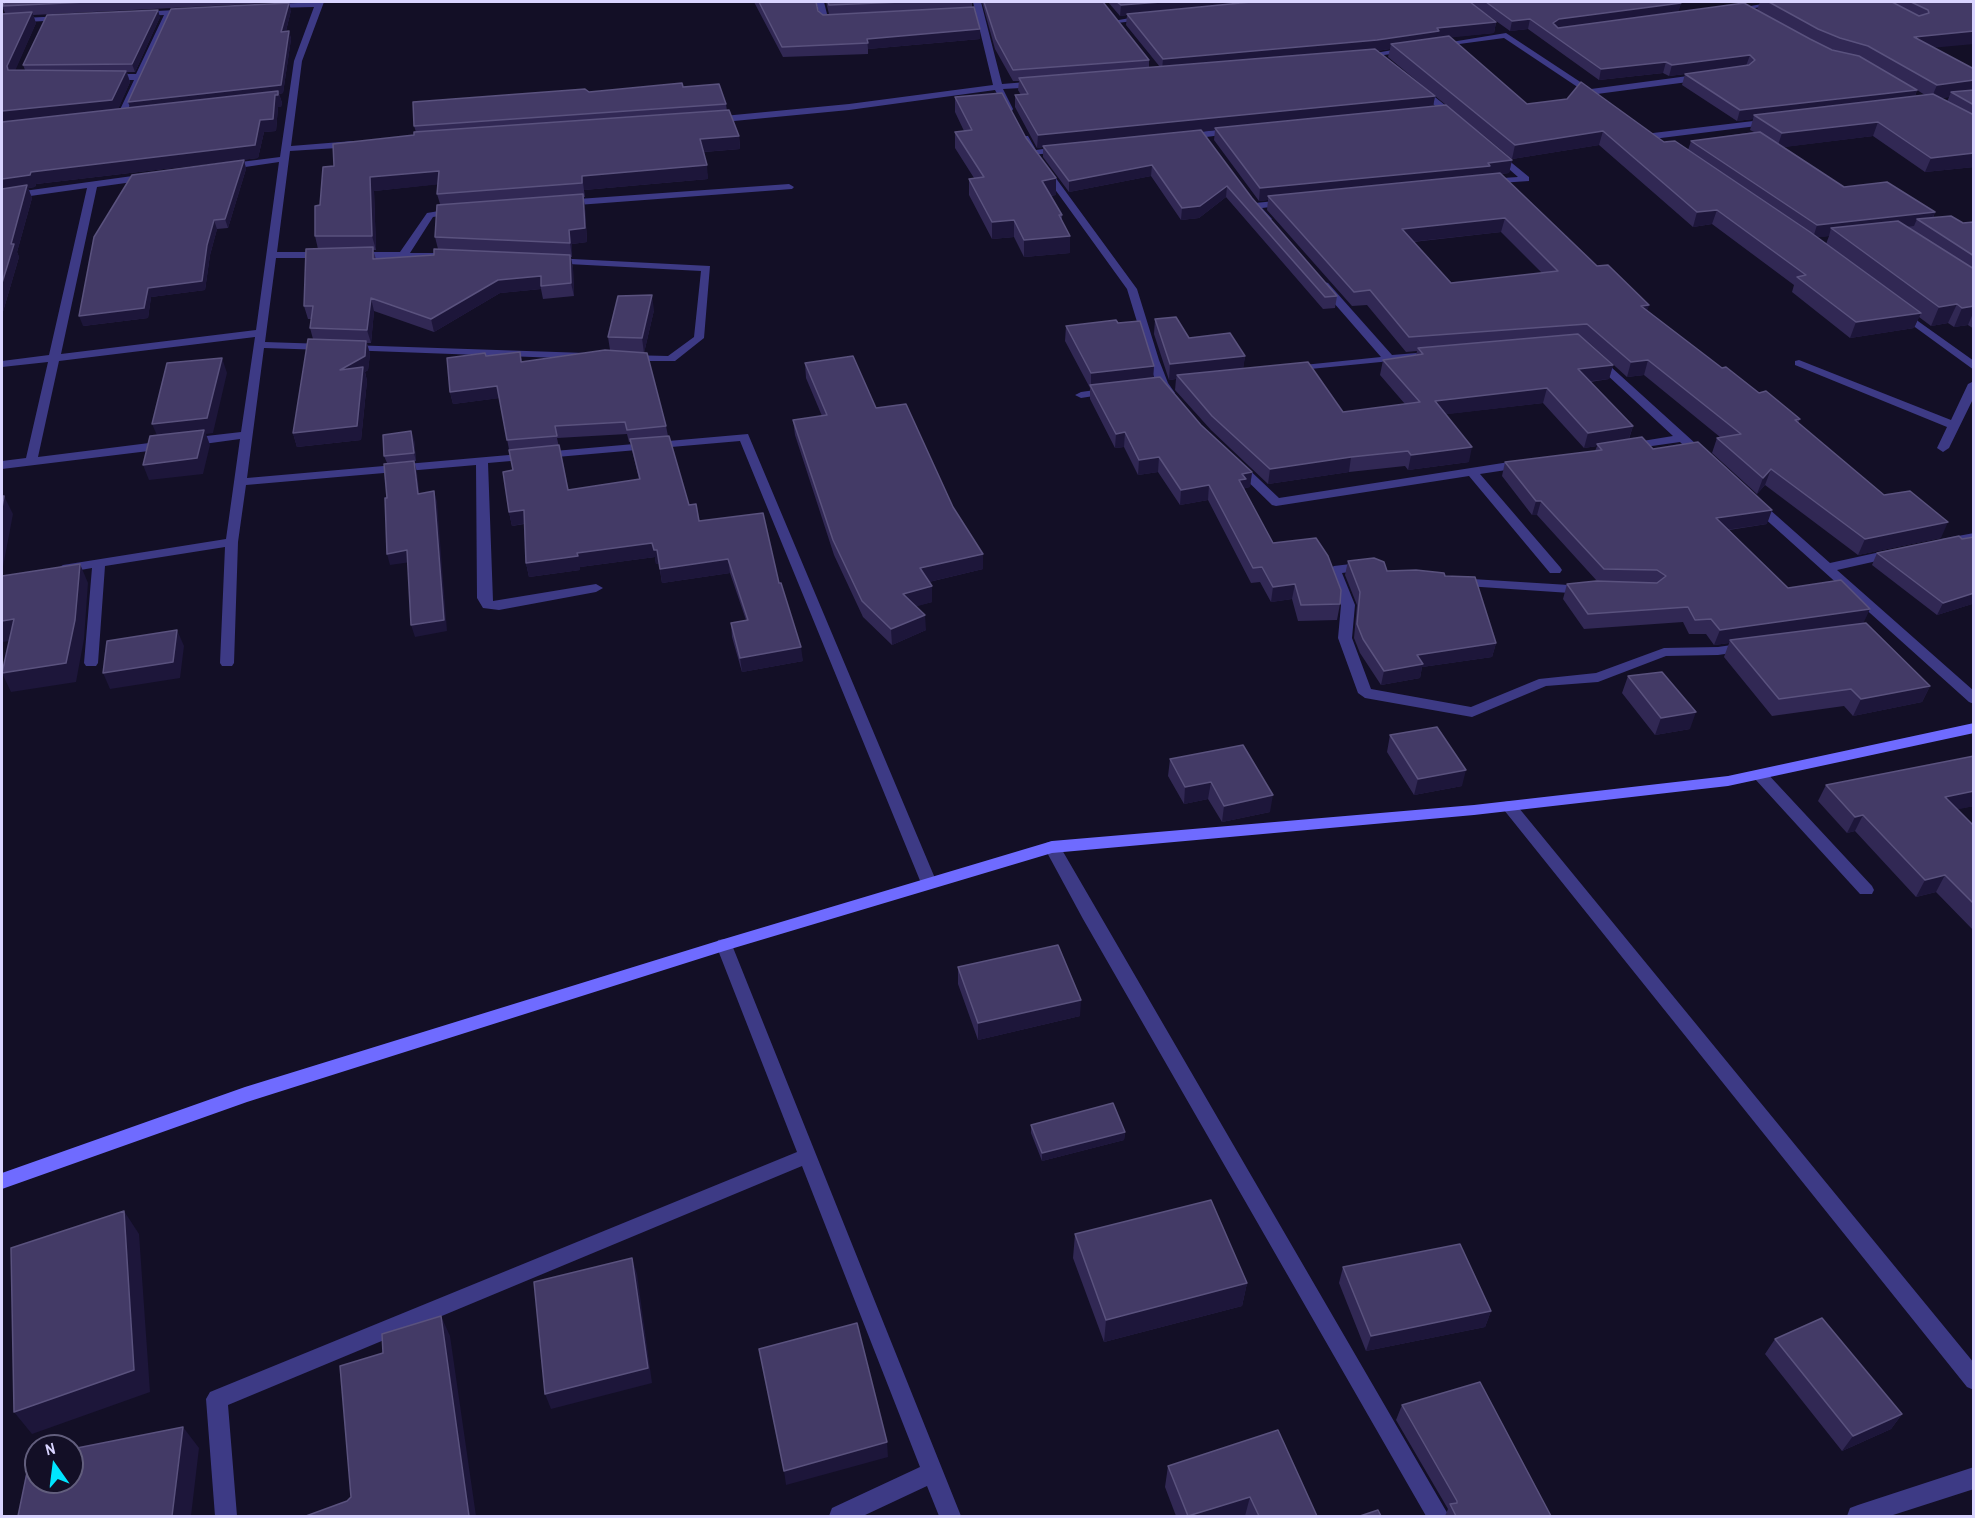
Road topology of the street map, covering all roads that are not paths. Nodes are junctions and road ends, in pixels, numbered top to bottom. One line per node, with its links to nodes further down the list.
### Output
1 (820, 2): 17 (street)
2 (977, 2): 11 (street)
3 (1787, 2): 6 (street)
4 (320, 3): 5 (street); 49 (street)
5 (262, 7)
6 (1742, 8): 8 (street); 15 (street)
7 (204, 10): 9 (street)
8 (1719, 11)
9 (169, 12): 12 (street); 26 (street)
10 (969, 12): 11 (street)
11 (981, 12): 31 (street)
12 (124, 15)
13 (79, 17): 16 (street)
14 (1152, 17): 21 (street)
15 (1760, 18)
16 (45, 19): 18 (street); 20 (street)
17 (847, 20)
18 (2, 21)
19 (1497, 28): 22 (street)
20 (40, 29)
21 (1124, 30)
22 (1506, 35): 23 (street); 32 (street)
23 (1376, 55): 24 (street); 25 (street)
24 (1353, 57)
25 (1385, 62)
26 (139, 76): 28 (street); 35 (street)
27 (1712, 76): 32 (street)
28 (95, 77)
29 (1055, 83): 31 (street)
30 (1411, 83): 37 (street)
31 (998, 87): 38 (street); 48 (street)
32 (1590, 92): 33 (street)
33 (1599, 98)
34 (132, 114): 35 (street)
35 (121, 116): 36 (street)
36 (110, 117)
37 (1455, 118)
38 (702, 121)
39 (1779, 121): 42 (street)
40 (1249, 130): 43 (street)
41 (1644, 130): 42 (street)
42 (1653, 136): 44 (street)
43 (1169, 138)
44 (1663, 142)
45 (365, 144): 49 (street)
46 (1078, 148): 48 (street)
47 (1491, 148): 52 (street)
48 (1033, 153): 79 (street)
49 (285, 154): 50 (street); 60 (street)
50 (217, 168)
51 (160, 175): 53 (street)
52 (1479, 183)
53 (93, 184): 55 (street); 70 (street)
54 (789, 187): 57 (street)
55 (2, 197)
56 (1302, 201): 59 (street)
57 (551, 204)
58 (468, 210): 61 (street)
59 (1271, 224)
60 (271, 255): 61 (street); 66 (street)
61 (403, 255): 62 (street)
62 (449, 257)
63 (543, 261): 67 (street)
64 (1318, 278): 71 (street)
65 (1892, 305): 74 (street)
66 (261, 333): 67 (street); 70 (street)
67 (259, 345): 81 (street)
68 (1587, 350): 82 (street)
69 (1425, 356): 71 (street)
70 (55, 357): 73 (street); 88 (street)
71 (1389, 359): 75 (street)
72 (1799, 363): 80 (street)
73 (2, 364)
74 (1974, 367)
75 (1287, 370)
76 (1974, 384): 80 (street)
77 (1116, 390): 78 (street)
78 (1081, 395)
79 (1176, 401)
80 (1954, 425): 83 (street)
81 (247, 435): 88 (street); 92 (street)
82 (1682, 438): 84 (street); 87 (street)
83 (1943, 448)
84 (1612, 449)
85 (1229, 458): 91 (street)
86 (482, 460): 92 (street); 104 (street); 116 (street)
87 (1707, 461)
88 (31, 462): 90 (street)
89 (1530, 463): 91 (street)
90 (2, 465)
91 (1472, 472): 101 (street)
92 (240, 482): 95 (street)
93 (1750, 499): 99 (street)
94 (1974, 537): 96 (street)
95 (232, 542): 98 (street); 110 (street)
96 (1928, 546)
97 (1906, 551): 99 (street)
98 (99, 563): 100 (street); 109 (street)
99 (1827, 568): 106 (street)
100 (56, 570)
101 (1555, 570)
102 (1384, 571): 108 (street)
103 (1440, 580): 105 (street)
104 (596, 588)
105 (1600, 591)
106 (1894, 628): 107 (street); 111 (street)
107 (1870, 631)
108 (1754, 646)
109 (91, 663)
110 (227, 663)
111 (1974, 699)
112 (1974, 728): 113 (main road)
113 (1760, 775): 114 (main road); 117 (street)
114 (1509, 806): 115 (main road); 121 (street)
115 (1052, 848): 116 (main road); 127 (street)
116 (929, 883): 118 (main road)
117 (1866, 890)
118 (724, 945): 119 (street); 120 (main road)
119 (807, 1156): 122 (street); 124 (street)
120 (2, 1181)
121 (1974, 1380)
122 (932, 1473): 125 (street); 126 (street)
123 (1974, 1478): 128 (street)
124 (226, 1516)
125 (840, 1516)
126 (950, 1516)
127 (1438, 1516)
128 (1858, 1516)

